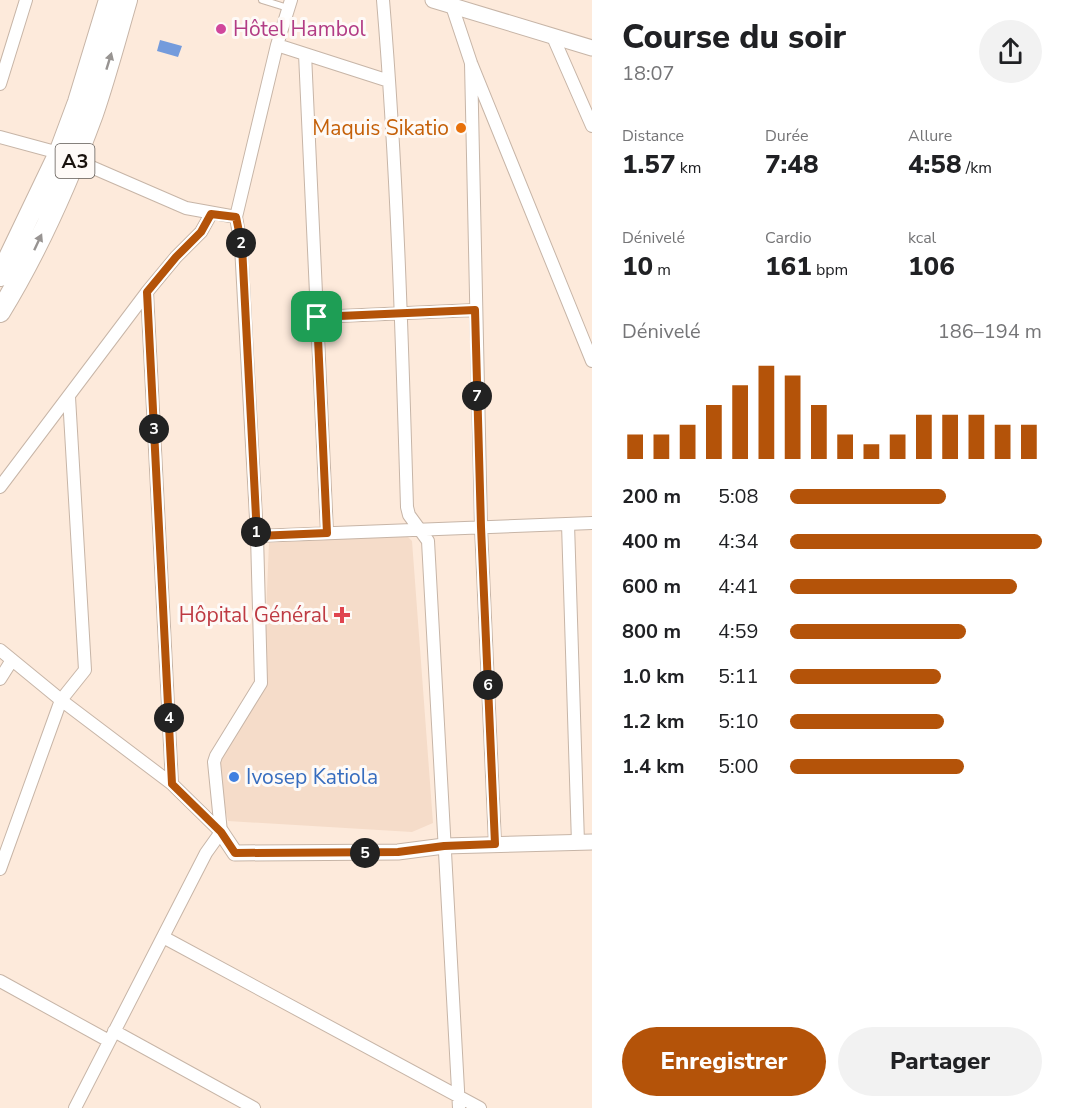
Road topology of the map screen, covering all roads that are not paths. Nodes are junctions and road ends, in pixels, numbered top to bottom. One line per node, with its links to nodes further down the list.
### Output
1 (26, 0): 15 (street)
2 (109, 0): 18 (highway, A3)
3 (127, 0): 18 (highway, A3, one-way to 3)
4 (262, 0): 7 (lane)
5 (383, 0): 14 (street)
6 (433, 0): 8 (street)
7 (290, 4): 10 (street)
8 (462, 5): 9 (street); 13 (street)
9 (553, 37): 11 (street); 16 (street)
10 (277, 45): 12 (street); 20 (street)
11 (592, 48)
12 (305, 54): 14 (street); 26 (street)
13 (471, 63): 23 (street); 27 (street)
14 (389, 81): 25 (street)
15 (0, 84)
16 (592, 126)
17 (0, 136): 18 (street)
18 (67, 156): 19 (street); 21 (highway, A3)
19 (211, 214): 20 (street); 22 (street)
20 (236, 217): 35 (street)
21 (8, 269): 24 (highway, A3)
22 (147, 292): 28 (street); 40 (street)
23 (475, 310): 25 (street); 32 (street)
24 (0, 312)
25 (401, 314): 26 (street); 33 (street)
26 (317, 317): 34 (street)
27 (592, 362)
28 (69, 397): 29 (street); 39 (street)
29 (0, 488)
30 (592, 523): 31 (street)
31 (568, 524): 32 (street); 42 (street)
32 (481, 527): 33 (street); 43 (street)
33 (419, 529): 34 (street); 44 (street)
34 (327, 533): 35 (street)
35 (257, 536): 41 (street)
36 (0, 650): 37 (street)
37 (12, 660): 38 (street); 39 (street)
38 (0, 679)
39 (61, 700): 40 (street); 45 (street)
40 (172, 784): 41 (street)
41 (221, 832): 44 (street); 46 (street)
42 (585, 843): 43 (street)
43 (495, 844): 44 (street)
44 (444, 846): 49 (street)
45 (0, 869)
46 (163, 937): 48 (street); 49 (street)
47 (0, 981): 48 (street)
48 (112, 1036): 50 (street); 51 (street)
49 (459, 1103): 52 (street)
50 (75, 1108)
51 (254, 1108)
52 (480, 1108)

